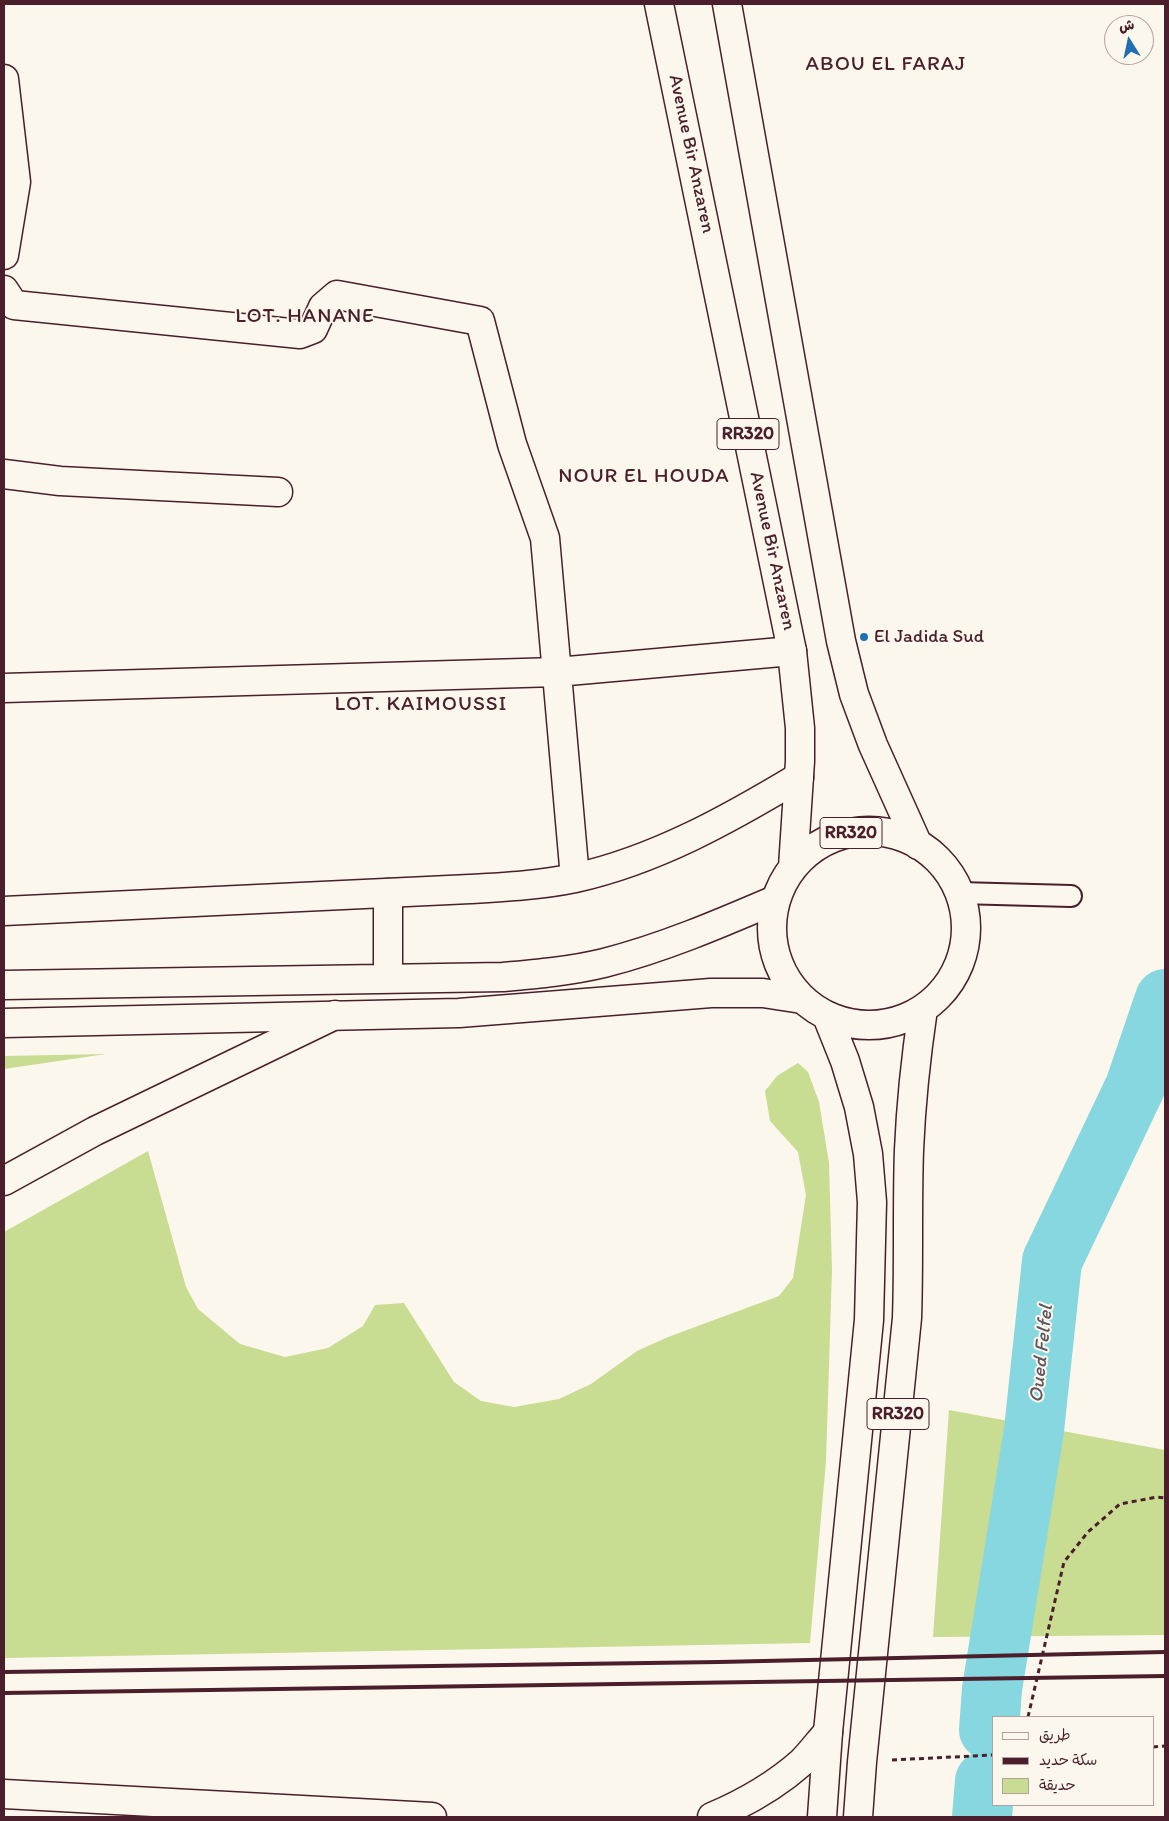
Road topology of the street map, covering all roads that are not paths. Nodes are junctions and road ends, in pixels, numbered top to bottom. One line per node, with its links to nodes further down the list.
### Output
1 (660, 4): 8 (main road, Avenue Bir Anzaren / RR320)
2 (727, 4): 12 (main road, RR320)
3 (4, 80): 4 (main road)
4 (4, 255)
5 (4, 290): 9 (main road)
6 (4, 474): 7 (main road)
7 (278, 492)
8 (792, 651): 9 (main road); 11 (main road, Avenue Bir Anzaren / RR320)
9 (557, 672): 10 (main road); 14 (main road)
10 (4, 688)
11 (800, 777): 13 (main road, Avenue Bir Anzaren / RR320); 14 (main road)
12 (918, 844): 13 (main road, RR320); 16 (main road, RR320)
13 (793, 867): 18 (main road, RR320)
14 (575, 878): 15 (main road)
15 (388, 893): 19 (main road); 20 (main road)
16 (959, 893): 17 (lane); 23 (main road, RR320)
17 (1072, 896)
18 (775, 900): 20 (main road); 22 (main road, RR320)
19 (4, 911)
20 (388, 978): 21 (main road)
21 (4, 986)
22 (802, 999): 24 (main road); 25 (main road, RR320)
23 (923, 1009): 25 (main road, RR320); 33 (main road, RR320)
24 (335, 1015): 26 (main road); 27 (main road)
25 (827, 1016): 28 (main road, RR320)
26 (4, 1023)
27 (4, 1181)
28 (828, 1732): 31 (main road); 32 (main road, RR320)
29 (4, 1794): 30 (main road)
30 (432, 1817)
31 (712, 1817)
32 (822, 1817)
33 (858, 1817)

